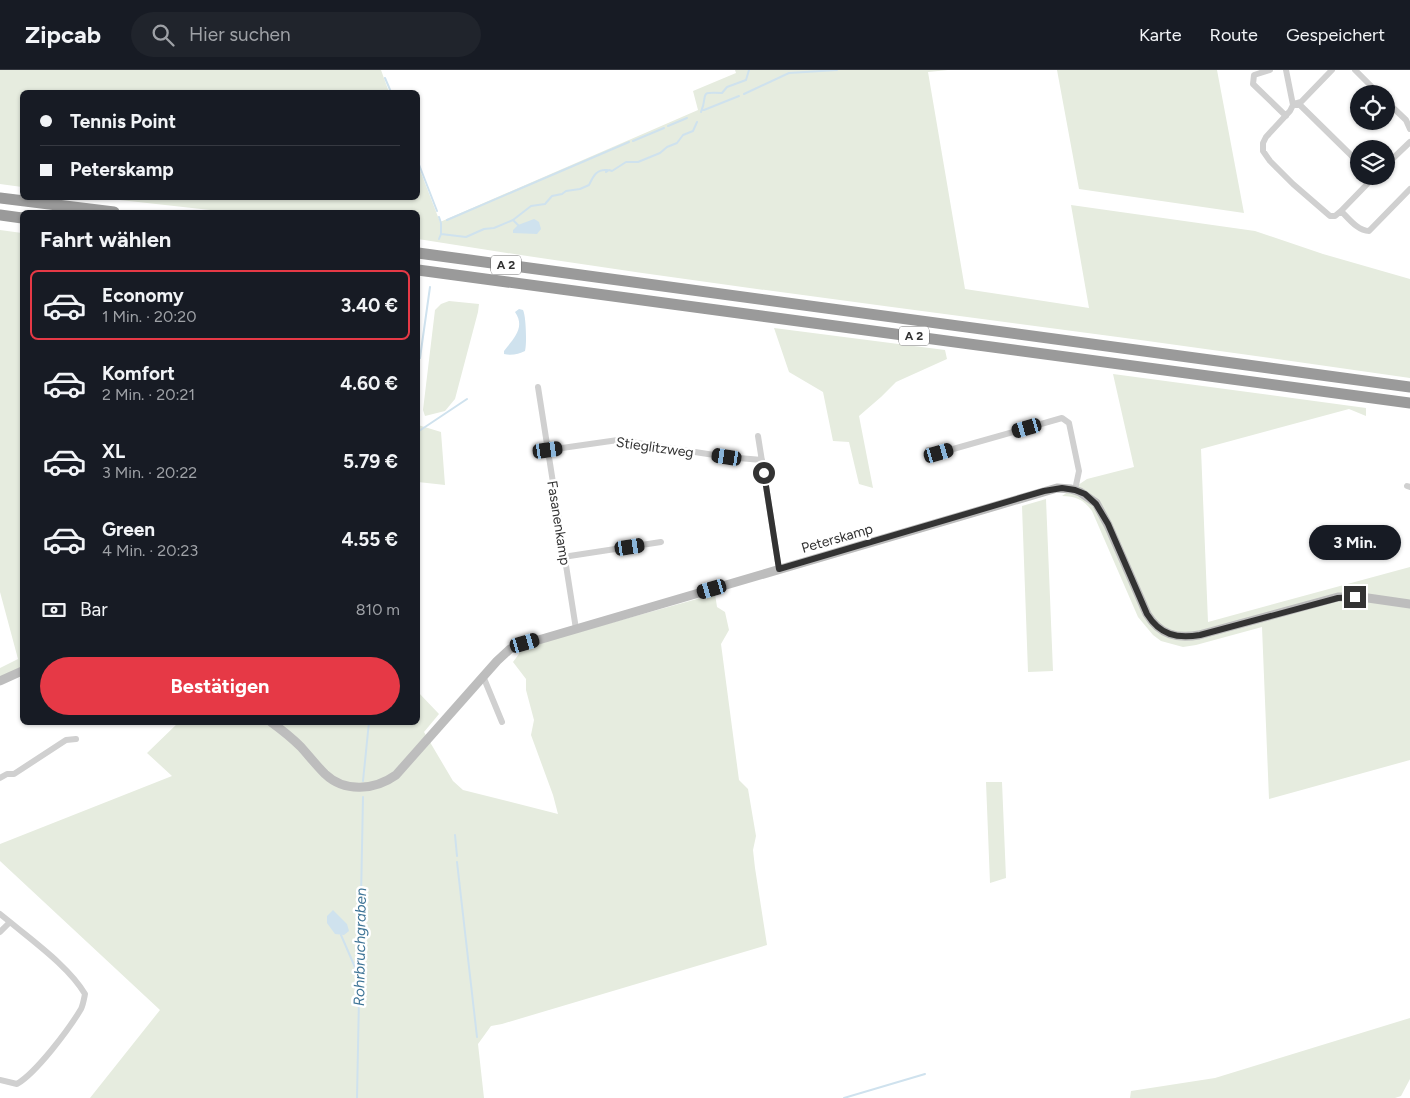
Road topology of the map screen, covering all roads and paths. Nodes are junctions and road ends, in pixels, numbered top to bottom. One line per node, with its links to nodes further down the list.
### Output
1 (1270, 70): 8 (street)
2 (1286, 70): 6 (street)
3 (1332, 70): 6 (street)
4 (1355, 70): 5 (street)
5 (1370, 85)
6 (1293, 105): 8 (street); 11 (street)
7 (1395, 109): 9 (street)
8 (1286, 116): 17 (street)
9 (1410, 129)
10 (1410, 142): 12 (street)
11 (1350, 153)
12 (1395, 156)
13 (1366, 185): 17 (street)
14 (1410, 189): 17 (street)
15 (0, 198): 16 (highway)
16 (98, 210)
17 (1341, 211)
18 (0, 215): 19 (highway)
19 (20, 218)
20 (420, 253): 22 (highway, A 2)
21 (420, 270): 24 (highway, A 2)
22 (1410, 386)
23 (538, 387): 26 (street, Fasanenkamp)
24 (1410, 403)
25 (758, 436): 28 (street)
26 (548, 450): 28 (street, Stieglitzweg); 31 (street, Fasanenkamp)
27 (928, 450): 29 (street)
28 (762, 460): 32 (street)
29 (1075, 490): 32 (street, Peterskamp); 33 (street)
30 (661, 542): 31 (street)
31 (564, 557): 34 (street, Fasanenkamp)
32 (779, 569): 34 (street, Peterskamp)
33 (1410, 604)
34 (576, 628): 36 (street, Peterskamp)
35 (20, 672): 37 (street)
36 (483, 676): 38 (street); 39 (street, Peterskamp)
37 (0, 681)
38 (502, 722)
39 (275, 725)
40 (76, 739): 41 (street)
41 (0, 778)
42 (0, 914): 43 (street)
43 (10, 922): 44 (street); 45 (street)
44 (0, 932)
45 (0, 1080)

